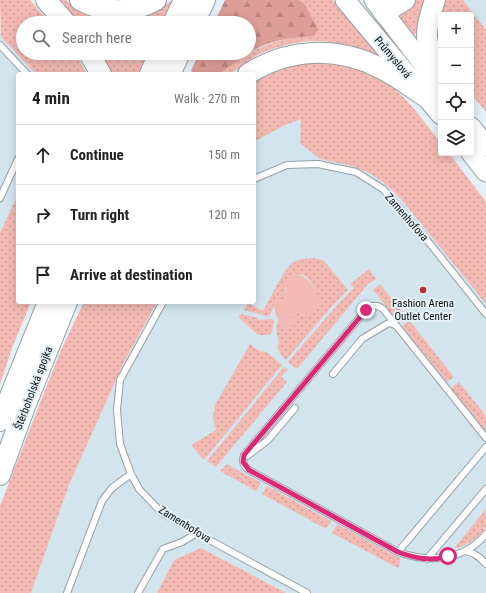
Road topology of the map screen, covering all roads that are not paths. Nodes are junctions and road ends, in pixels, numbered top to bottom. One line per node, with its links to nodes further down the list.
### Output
1 (46, 0): 11 (highway)
2 (80, 0): 3 (highway)
3 (156, 0)
4 (184, 0): 12 (highway)
5 (205, 0): 13 (highway)
6 (345, 0): 24 (main road, Průmyslová)
7 (357, 0): 10 (main road)
8 (405, 0): 10 (highway)
9 (435, 0): 18 (highway)
10 (379, 7): 24 (main road, Průmyslová)
11 (60, 16)
12 (176, 16)
13 (197, 16)
14 (0, 45): 19 (lane)
15 (93, 60): 20 (highway)
16 (157, 60): 21 (highway)
17 (177, 60): 22 (highway)
18 (438, 67)
19 (25, 72)
20 (100, 72)
21 (151, 72)
22 (171, 72)
23 (251, 72): 24 (highway)
24 (435, 93): 25 (main road, Průmyslová)
25 (438, 104)
26 (474, 130): 27 (main road)
27 (486, 146)
28 (474, 156): 30 (main road)
29 (16, 163): 32 (lane)
30 (486, 172)
31 (256, 178): 37 (lane, Zamenhofova)
32 (0, 198)
33 (47, 304): 42 (highway, Štěrboholská spojka)
34 (66, 304): 41 (highway, Štěrboholská spojka)
35 (78, 304): 41 (highway)
36 (162, 304): 46 (lane, Zamenhofova)
37 (486, 314)
38 (396, 326): 39 (lane); 43 (lane); 45 (lane)
39 (333, 374)
40 (295, 408): 45 (lane)
41 (24, 409): 47 (highway, Štěrboholská spojka)
42 (0, 421)
43 (486, 438)
44 (486, 447): 52 (lane)
45 (244, 466): 52 (lane)
46 (132, 474): 49 (lane, Zamenhofova); 56 (lane)
47 (0, 475)
48 (486, 489): 54 (lane)
49 (197, 533): 57 (lane); 58 (lane, Zamenhofova)
50 (486, 535): 51 (lane); 53 (lane)
51 (486, 543)
52 (398, 552): 54 (lane)
53 (465, 552): 54 (lane); 55 (lane)
54 (427, 559)
55 (486, 564)
56 (67, 593)
57 (138, 593)
58 (307, 593)

